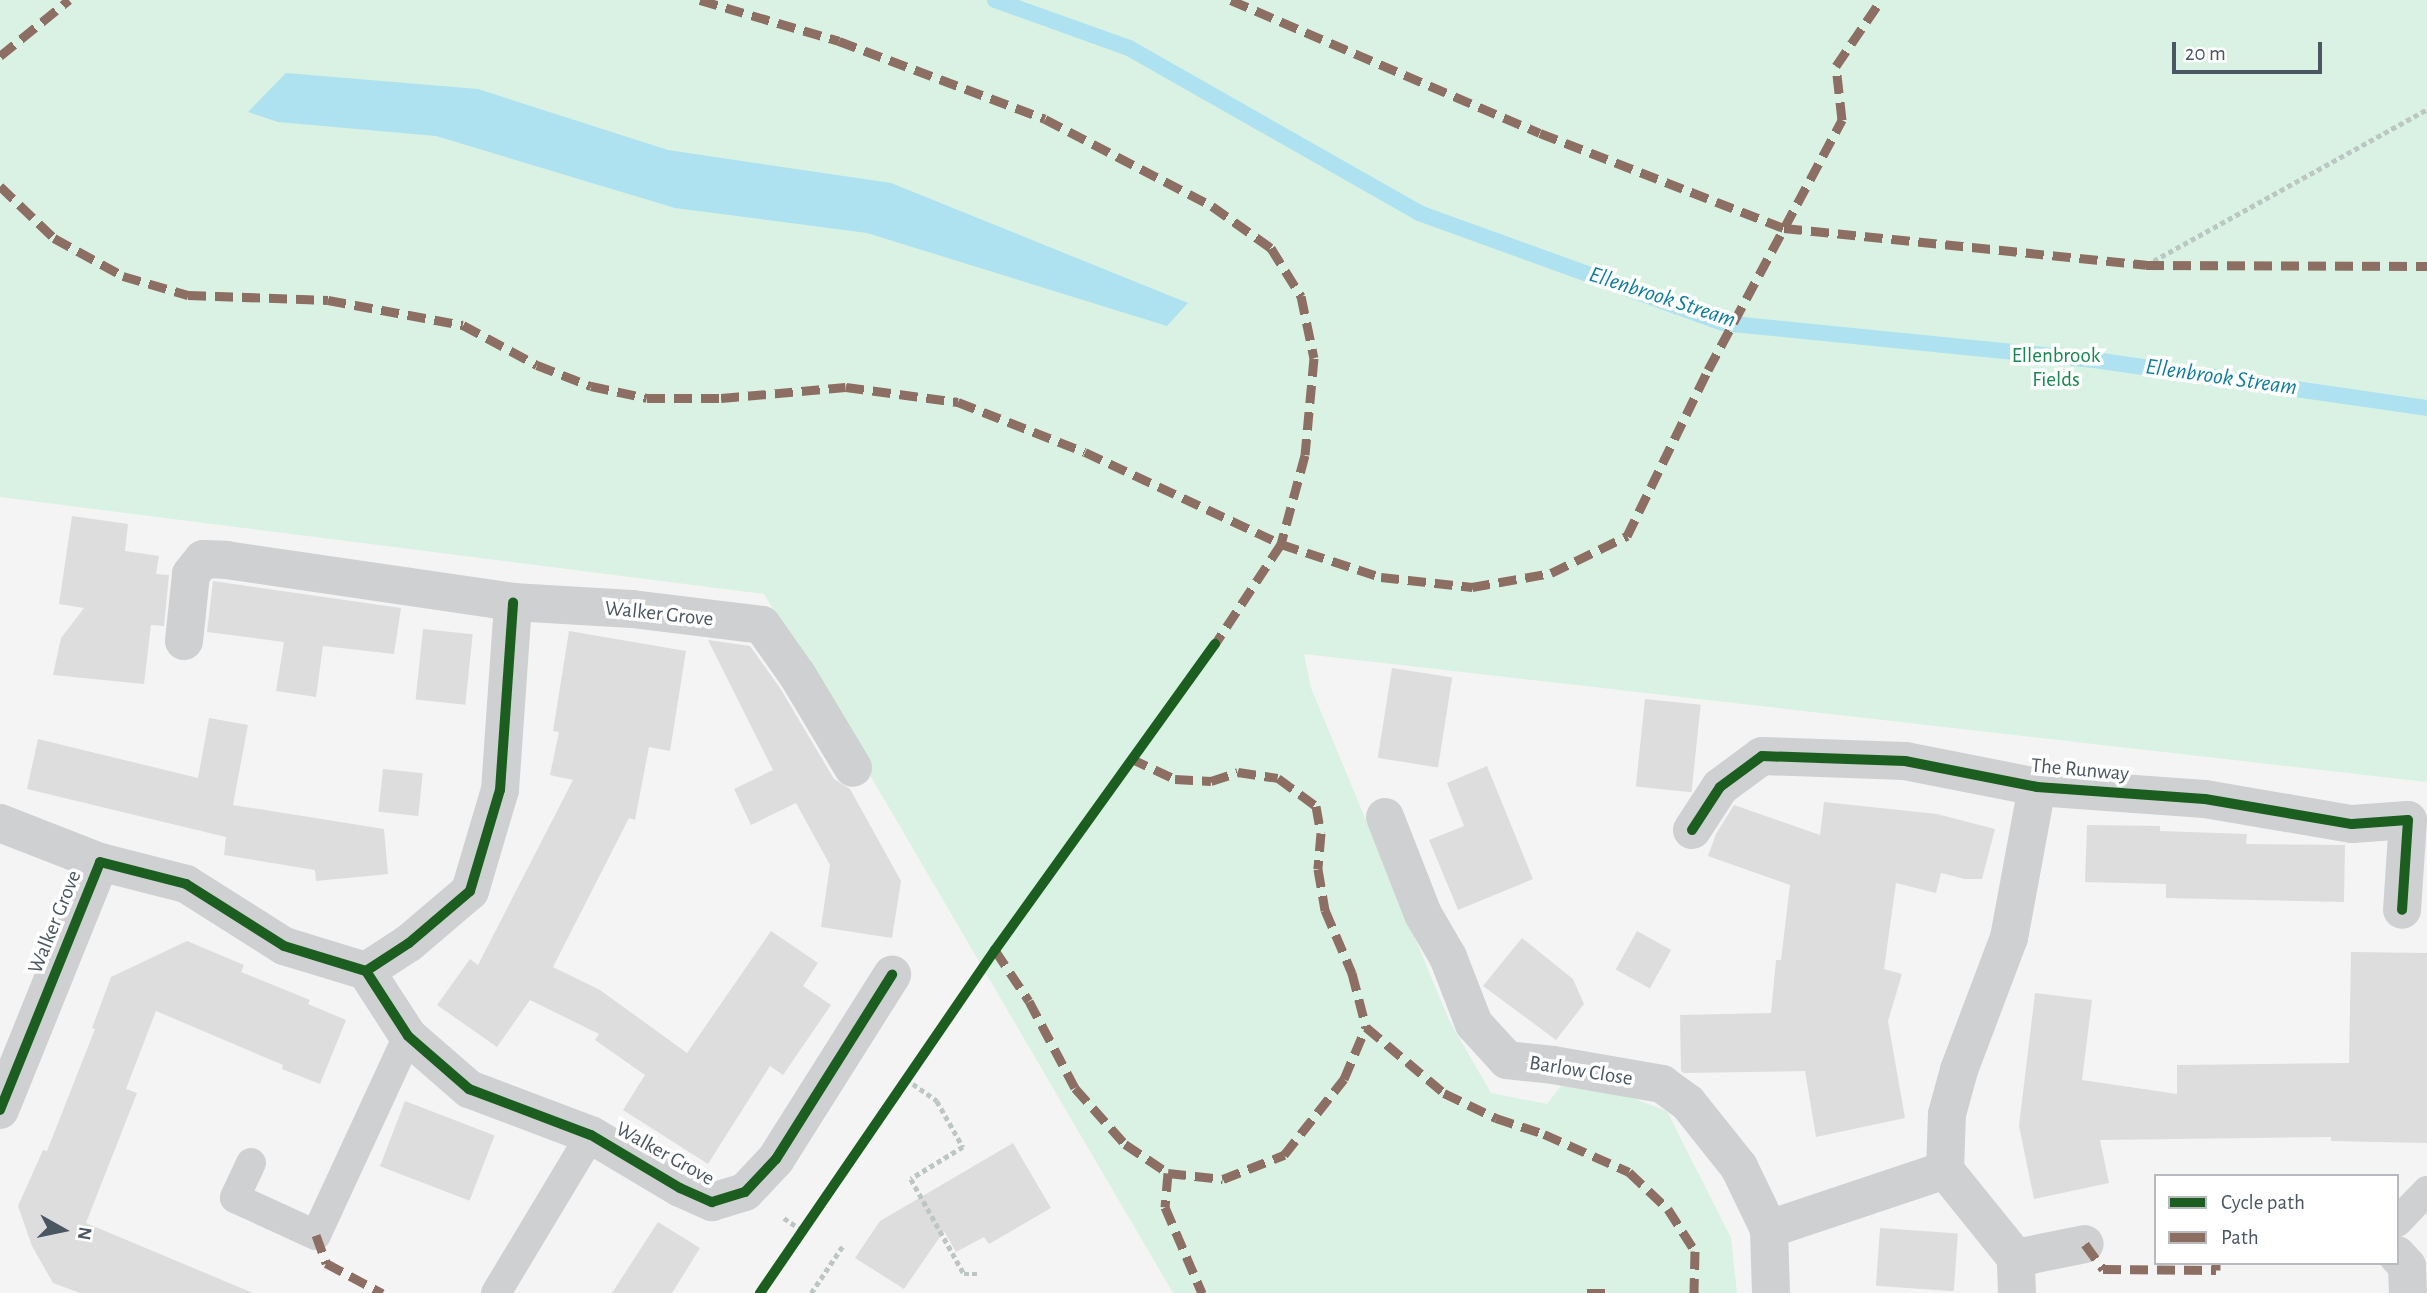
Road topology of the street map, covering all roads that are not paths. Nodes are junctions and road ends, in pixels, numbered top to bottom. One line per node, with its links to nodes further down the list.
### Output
1 (513, 603): 2 (street, Walker Grove); 3 (street, Walker Grove); 10 (street)
2 (184, 641)
3 (853, 768)
4 (2037, 787): 7 (street, The Runway); 9 (street, The Runway); 16 (street, The Runway)
5 (1385, 817): 19 (street, Barlow Close)
6 (0, 823): 8 (street, Walker Grove)
7 (1692, 831)
8 (100, 862): 10 (street, Walker Grove); 13 (street, Walker Grove)
9 (2402, 910)
10 (366, 971): 12 (street, Walker Grove)
11 (892, 975): 14 (street, Walker Grove)
12 (408, 1036): 14 (street, Walker Grove); 15 (lane)
13 (0, 1110)
14 (592, 1135): 23 (lane)
15 (251, 1163)
16 (1945, 1170): 19 (street); 22 (street)
17 (2427, 1191): 18 (lane)
18 (2399, 1220)
19 (1769, 1229): 24 (street, Barlow Close)
20 (2085, 1244): 22 (street)
21 (2399, 1257): 25 (street)
22 (2017, 1276)
23 (496, 1293)
24 (1771, 1293)
25 (2408, 1293)

